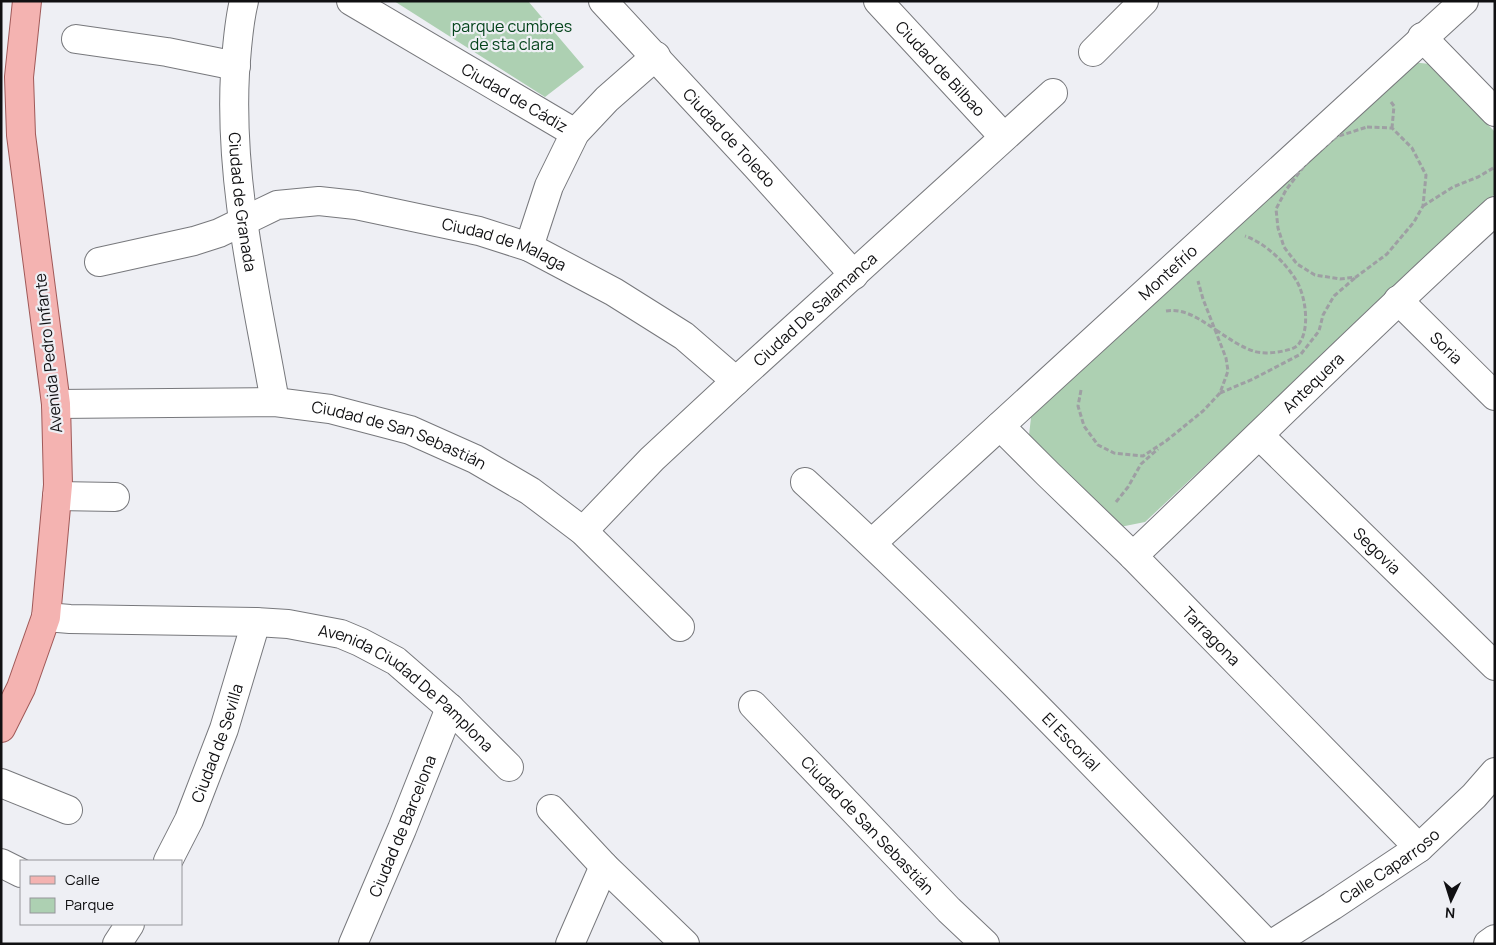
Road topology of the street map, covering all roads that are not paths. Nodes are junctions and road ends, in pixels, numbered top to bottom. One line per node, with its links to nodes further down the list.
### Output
1 (27, 1): 26 (main road, Avenida Pedro Infante)
2 (244, 1): 12 (street, Ciudad de Granada)
3 (351, 1): 15 (street, Ciudad de Cádiz)
4 (603, 1): 11 (street, Ciudad de Toledo)
5 (878, 1): 16 (street, Ciudad de Bilbao)
6 (1464, 1): 8 (street, Montefrío)
7 (1129, 7): 10 (street)
8 (1422, 37): 14 (street); 27 (street, Montefrío)
9 (76, 39): 12 (street)
10 (1093, 52)
11 (656, 56): 15 (street, Ciudad de Cádiz); 21 (street, Ciudad de Toledo)
12 (236, 66): 18 (street, Ciudad de Granada)
13 (1053, 93): 16 (street, Ciudad De Salamanca)
14 (1495, 112)
15 (575, 133): 19 (street, Ciudad de Cádiz)
16 (1004, 136): 21 (street, Ciudad De Salamanca)
17 (1495, 211): 22 (street, Antequera)
18 (243, 222): 19 (street, Ciudad de Malaga); 20 (street, Ciudad de Malaga); 25 (street, Ciudad de Granada)
19 (529, 247): 23 (street, Ciudad de Malaga)
20 (99, 262)
21 (854, 275): 23 (street, Ciudad De Salamanca)
22 (1398, 300): 24 (street, Soria); 28 (street, Antequera)
23 (736, 381): 32 (street, Ciudad De Salamanca)
24 (1495, 396)
25 (275, 402): 26 (street, Ciudad de San Sebastián); 32 (street, Ciudad de San Sebastián)
26 (56, 404): 30 (main road, Avenida Pedro Infante)
27 (1000, 426): 33 (street, Montefrío); 34 (street, Tarragona)
28 (1260, 436): 34 (street, Antequera); 38 (street, Segovia)
29 (805, 482): 33 (street, El Escorial)
30 (57, 496): 31 (street); 35 (main road, Avenida Pedro Infante)
31 (115, 497)
32 (583, 531): 37 (street, Ciudad de San Sebastián)
33 (872, 543): 59 (street, El Escorial)
34 (1134, 556): 47 (street, Tarragona)
35 (46, 617): 36 (street, Avenida Ciudad De Pamplona); 41 (main road, Avenida Pedro Infante)
36 (256, 622): 40 (street, Avenida Ciudad De Pamplona); 48 (street, Ciudad de Sevilla)
37 (680, 627)
38 (1495, 666)
39 (753, 705): 58 (street, Ciudad de San Sebastián)
40 (450, 708): 42 (street, Avenida Ciudad De Pamplona); 55 (street, Ciudad de Barcelona)
41 (1, 728)
42 (509, 768)
43 (1495, 772): 47 (street, Calle Caparroso)
44 (1, 783): 46 (street)
45 (550, 809): 50 (street)
46 (68, 810)
47 (1419, 848): 60 (street, Calle Caparroso)
48 (168, 860)
49 (1, 863): 51 (street)
50 (604, 866): 56 (street); 57 (street)
51 (20, 872)
52 (129, 925): 54 (street)
53 (1495, 939): 61 (street)
54 (117, 944)
55 (353, 944)
56 (570, 944)
57 (685, 944)
58 (985, 944)
59 (1268, 944)
60 (1272, 944)
61 (1488, 944)

